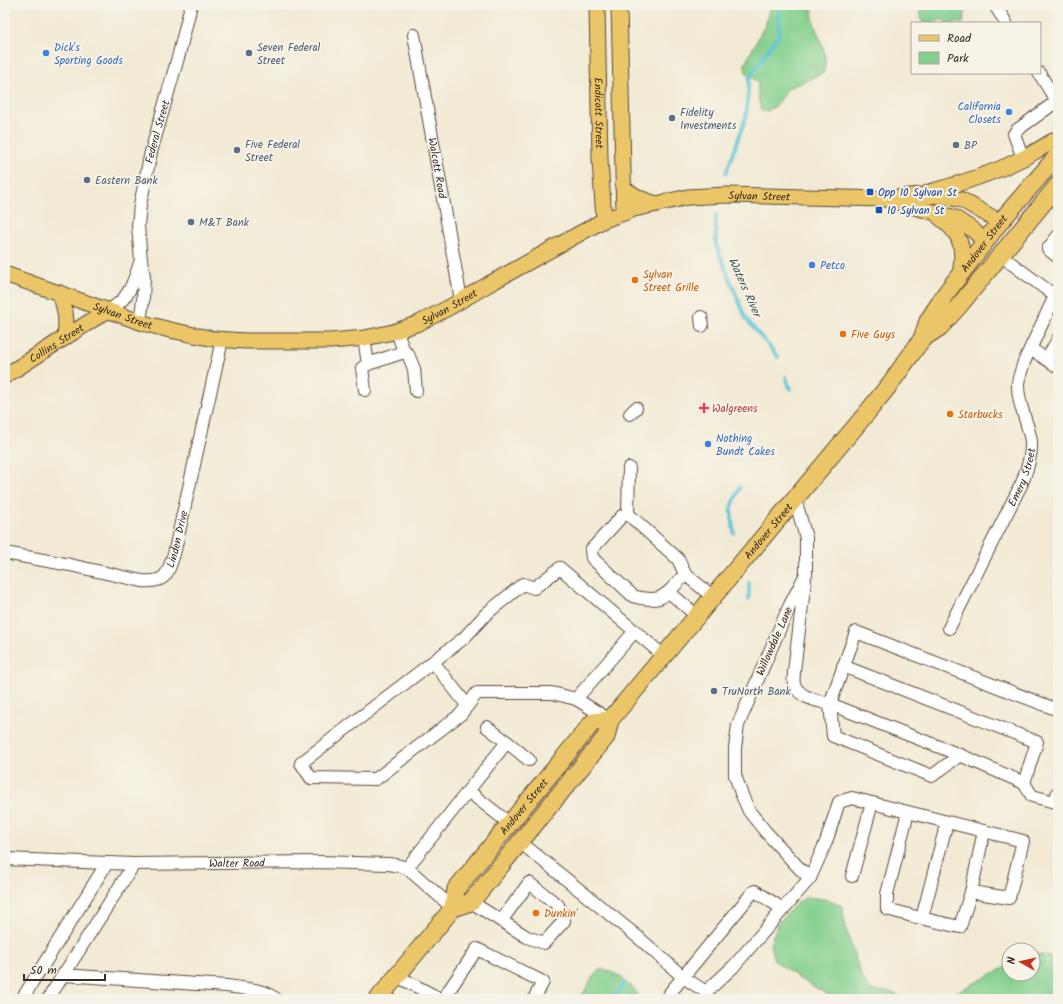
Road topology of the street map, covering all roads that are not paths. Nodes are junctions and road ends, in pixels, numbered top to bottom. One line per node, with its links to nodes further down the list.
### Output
1 (191, 5): 28 (street, Federal Street)
2 (597, 5): 8 (main road, Endicott Street)
3 (619, 5): 9 (main road, Endicott Street)
4 (995, 5): 5 (street)
5 (1005, 22)
6 (414, 35): 33 (street, Walcott Road)
7 (1040, 74): 10 (street)
8 (599, 99): 9 (main road); 21 (main road, Endicott Street)
9 (621, 99): 14 (main road, Endicott Street)
10 (1057, 102): 13 (street)
11 (1058, 138): 13 (main road)
12 (1058, 155): 22 (highway, Andover Street)
13 (1023, 158): 16 (main road)
14 (624, 188): 18 (main road); 20 (main road, Endicott Street)
15 (1056, 193): 23 (highway, Andover Street)
16 (920, 195): 17 (main road, Sylvan Street); 22 (main road, Sylvan Street)
17 (884, 198): 18 (main road, Sylvan Street); 19 (main road, Sylvan Street)
18 (656, 204): 20 (main road, Sylvan Street)
19 (932, 212): 25 (main road, Sylvan Street); 30 (main road)
20 (624, 213): 21 (main road, Sylvan Street)
21 (604, 220): 33 (main road, Sylvan Street)
22 (1000, 222): 23 (highway); 25 (highway, Andover Street)
23 (1017, 234): 26 (highway, Andover Street)
24 (1058, 236): 27 (street)
25 (985, 242): 26 (highway); 30 (highway, Andover Street)
26 (1000, 255): 32 (street); 39 (highway, Andover Street)
27 (1058, 257)
28 (141, 260): 34 (street, Federal Street); 35 (street, Federal Street)
29 (5, 274): 31 (main road, Sylvan Street)
30 (960, 274): 39 (highway, Andover Street)
31 (60, 293): 34 (main road, Sylvan Street); 37 (main road)
32 (1056, 297): 42 (street, Emery Street)
33 (461, 300): 36 (main road, Sylvan Street)
34 (108, 310): 35 (main road, Sylvan Street); 37 (main road, Collins Street)
35 (140, 322): 41 (main road, Sylvan Street)
36 (397, 331): 38 (main road, Sylvan Street); 43 (street)
37 (65, 338): 47 (main road, Collins Street)
38 (364, 338): 41 (main road, Sylvan Street); 45 (street)
39 (922, 339): 51 (highway, Andover Street)
40 (1058, 339): 44 (street)
41 (222, 340): 53 (street, Linden Drive)
42 (1031, 349): 44 (street); 59 (street, Emery Street)
43 (404, 352): 45 (street); 49 (street)
44 (1047, 359): 46 (street)
45 (368, 364): 48 (street)
46 (1058, 367)
47 (5, 376)
48 (365, 390)
49 (416, 391)
50 (630, 468): 52 (street)
51 (795, 499): 55 (street, Willowdale Lane); 57 (highway, Andover Street)
52 (628, 514): 54 (street); 56 (street)
53 (5, 553)
54 (685, 574): 56 (street); 57 (street)
55 (806, 574): 65 (street); 87 (street, Willowdale Lane)
56 (669, 592): 58 (street)
57 (713, 597): 58 (highway, Andover Street)
58 (697, 616): 61 (highway, Andover Street)
59 (949, 628)
60 (635, 631): 61 (street); 62 (street); 64 (street)
61 (664, 656): 68 (highway, Andover Street)
62 (434, 662): 66 (street); 66 (street)
63 (843, 666): 65 (street); 67 (street); 73 (street)
64 (576, 699): 66 (street); 68 (street)
65 (830, 704): 71 (street); 71 (street)
66 (468, 705)
67 (1058, 710)
68 (610, 720): 79 (highway, Andover Street); 81 (highway, Andover Street)
69 (487, 727): 70 (street)
70 (507, 742): 72 (street); 74 (street)
71 (960, 755): 73 (street)
72 (529, 760)
73 (1024, 783): 75 (street)
74 (468, 791): 79 (street); 85 (street)
75 (1058, 792)
76 (872, 803): 77 (street); 86 (street); 87 (street)
77 (908, 812): 78 (street); 92 (street)
78 (947, 822): 80 (street); 92 (street)
79 (509, 823): 90 (highway, Andover Street)
80 (984, 832): 88 (street); 88 (street)
81 (520, 842): 89 (highway, Andover Street); 96 (street)
82 (5, 859): 83 (street, Walter Road)
83 (107, 863): 84 (street, Walter Road); 97 (street)
84 (134, 864): 85 (street, Walter Road); 94 (street)
85 (407, 868): 90 (street, Walter Road)
86 (852, 876)
87 (810, 878): 91 (street)
88 (971, 892): 92 (street)
89 (471, 902): 90 (highway); 93 (street)
90 (453, 908): 95 (highway, Andover Street)
91 (783, 909): 96 (street); 96 (street)
92 (922, 918)
93 (500, 921): 93 (street)
94 (63, 975): 98 (street); 99 (street)
95 (397, 976): 100 (highway, Andover Street); 101 (street)
96 (683, 977): 104 (street)
97 (22, 999)
98 (48, 999)
99 (276, 999)
100 (378, 999)
101 (440, 999)
102 (443, 999): 103 (street)
103 (534, 999)
104 (668, 999)

